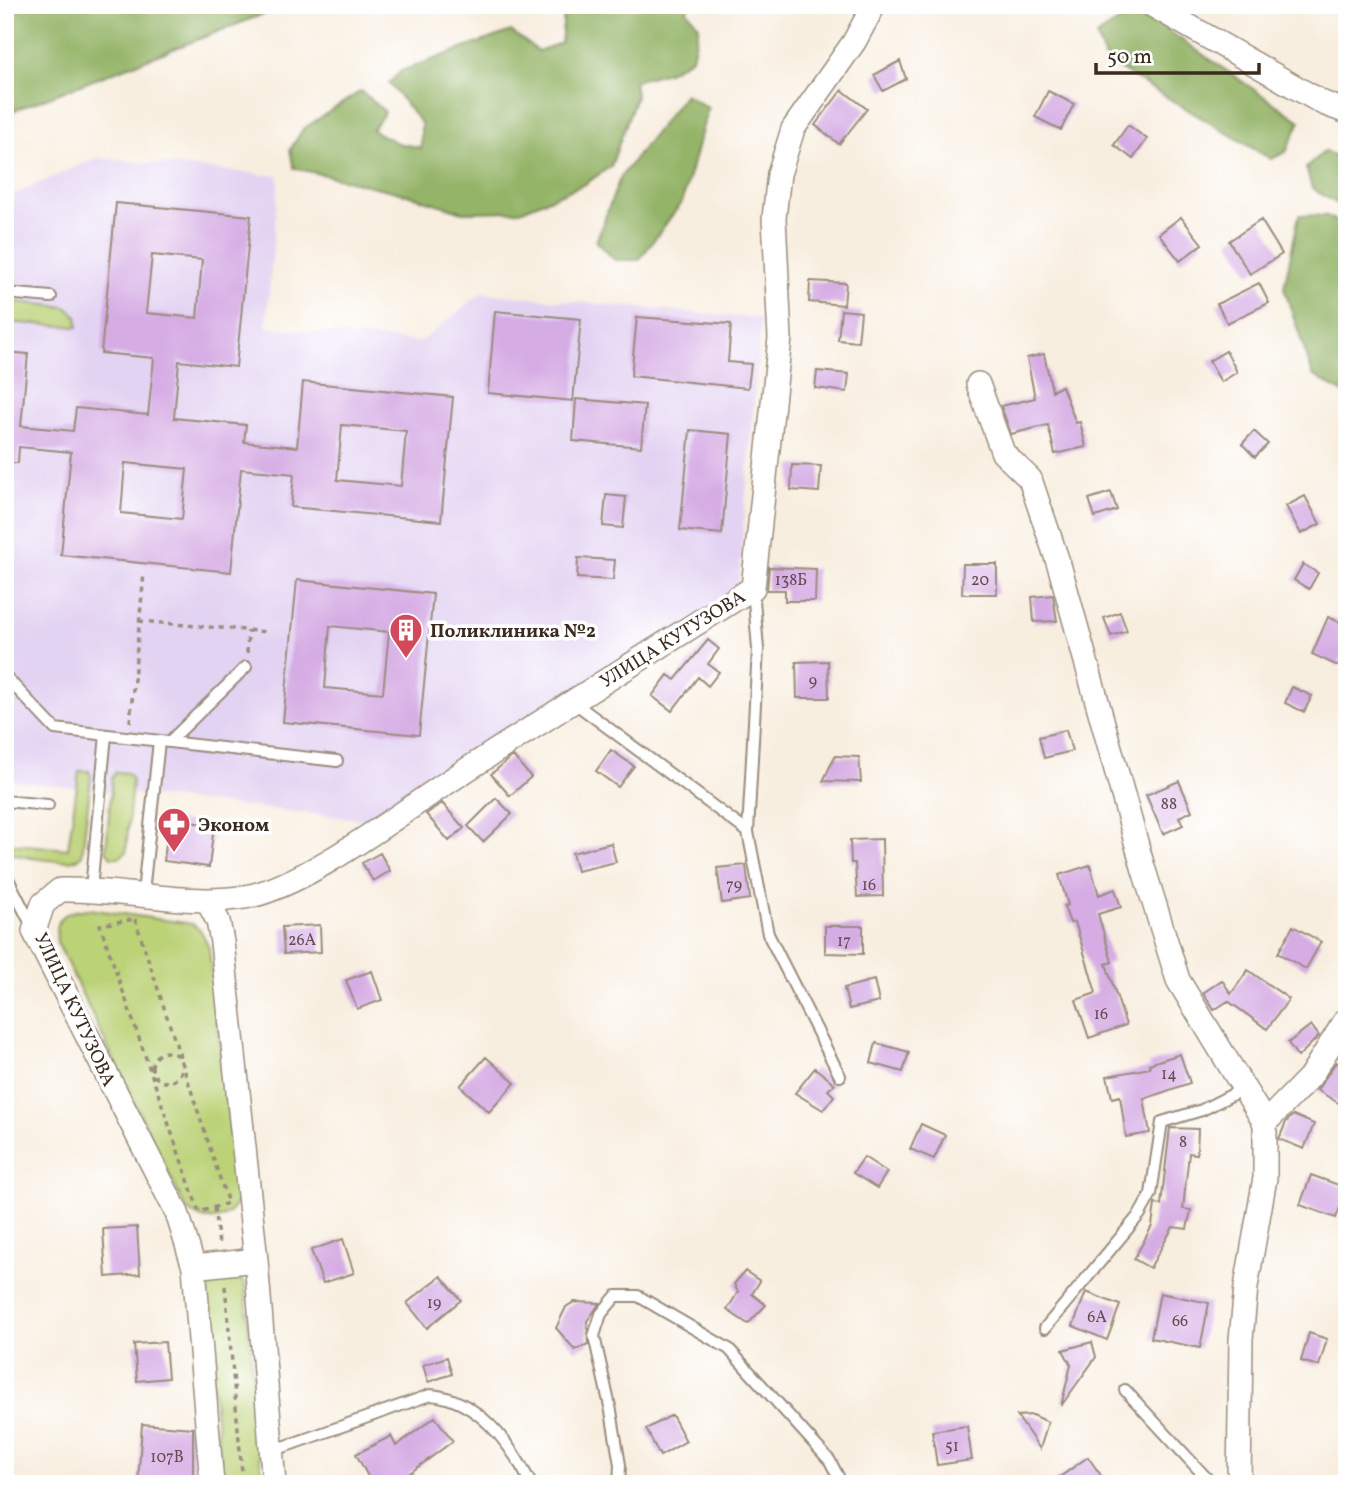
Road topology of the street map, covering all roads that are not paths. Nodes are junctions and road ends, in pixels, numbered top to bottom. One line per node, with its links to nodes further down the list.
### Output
1 (874, 5): 7 (street, УЛИЦА КУТУЗОВА)
2 (1152, 5): 3 (street)
3 (1347, 111)
4 (5, 293): 5 (lane)
5 (51, 297)
6 (978, 384): 24 (street)
7 (753, 588): 10 (street, УЛИЦА КУТУЗОВА); 16 (lane)
8 (246, 667): 12 (lane)
9 (5, 676): 11 (lane)
10 (572, 701): 16 (lane); 20 (street, УЛИЦА КУТУЗОВА)
11 (106, 735): 12 (lane); 18 (lane)
12 (164, 741): 13 (lane); 19 (lane)
13 (337, 761)
14 (5, 801): 15 (lane)
15 (48, 805)
16 (748, 832): 23 (lane)
17 (5, 873): 21 (lane)
18 (91, 889): 19 (street, УЛИЦА КУТУЗОВА); 21 (street, УЛИЦА КУТУЗОВА)
19 (143, 893): 20 (street, УЛИЦА КУТУЗОВА)
20 (207, 900): 26 (street)
21 (34, 931): 27 (street, УЛИЦА КУТУЗОВА)
22 (1347, 1018): 25 (street)
23 (839, 1076)
24 (1243, 1089): 25 (street); 28 (lane)
25 (1265, 1123): 37 (street)
26 (256, 1260): 27 (street); 30 (street)
27 (194, 1267): 31 (street, УЛИЦА КУТУЗОВА)
28 (1045, 1328)
29 (1125, 1390): 36 (lane)
30 (272, 1451): 32 (street); 33 (lane)
31 (212, 1484)
32 (274, 1484)
33 (531, 1484)
34 (619, 1484): 35 (lane)
35 (842, 1484)
36 (1212, 1484)
37 (1239, 1484)

